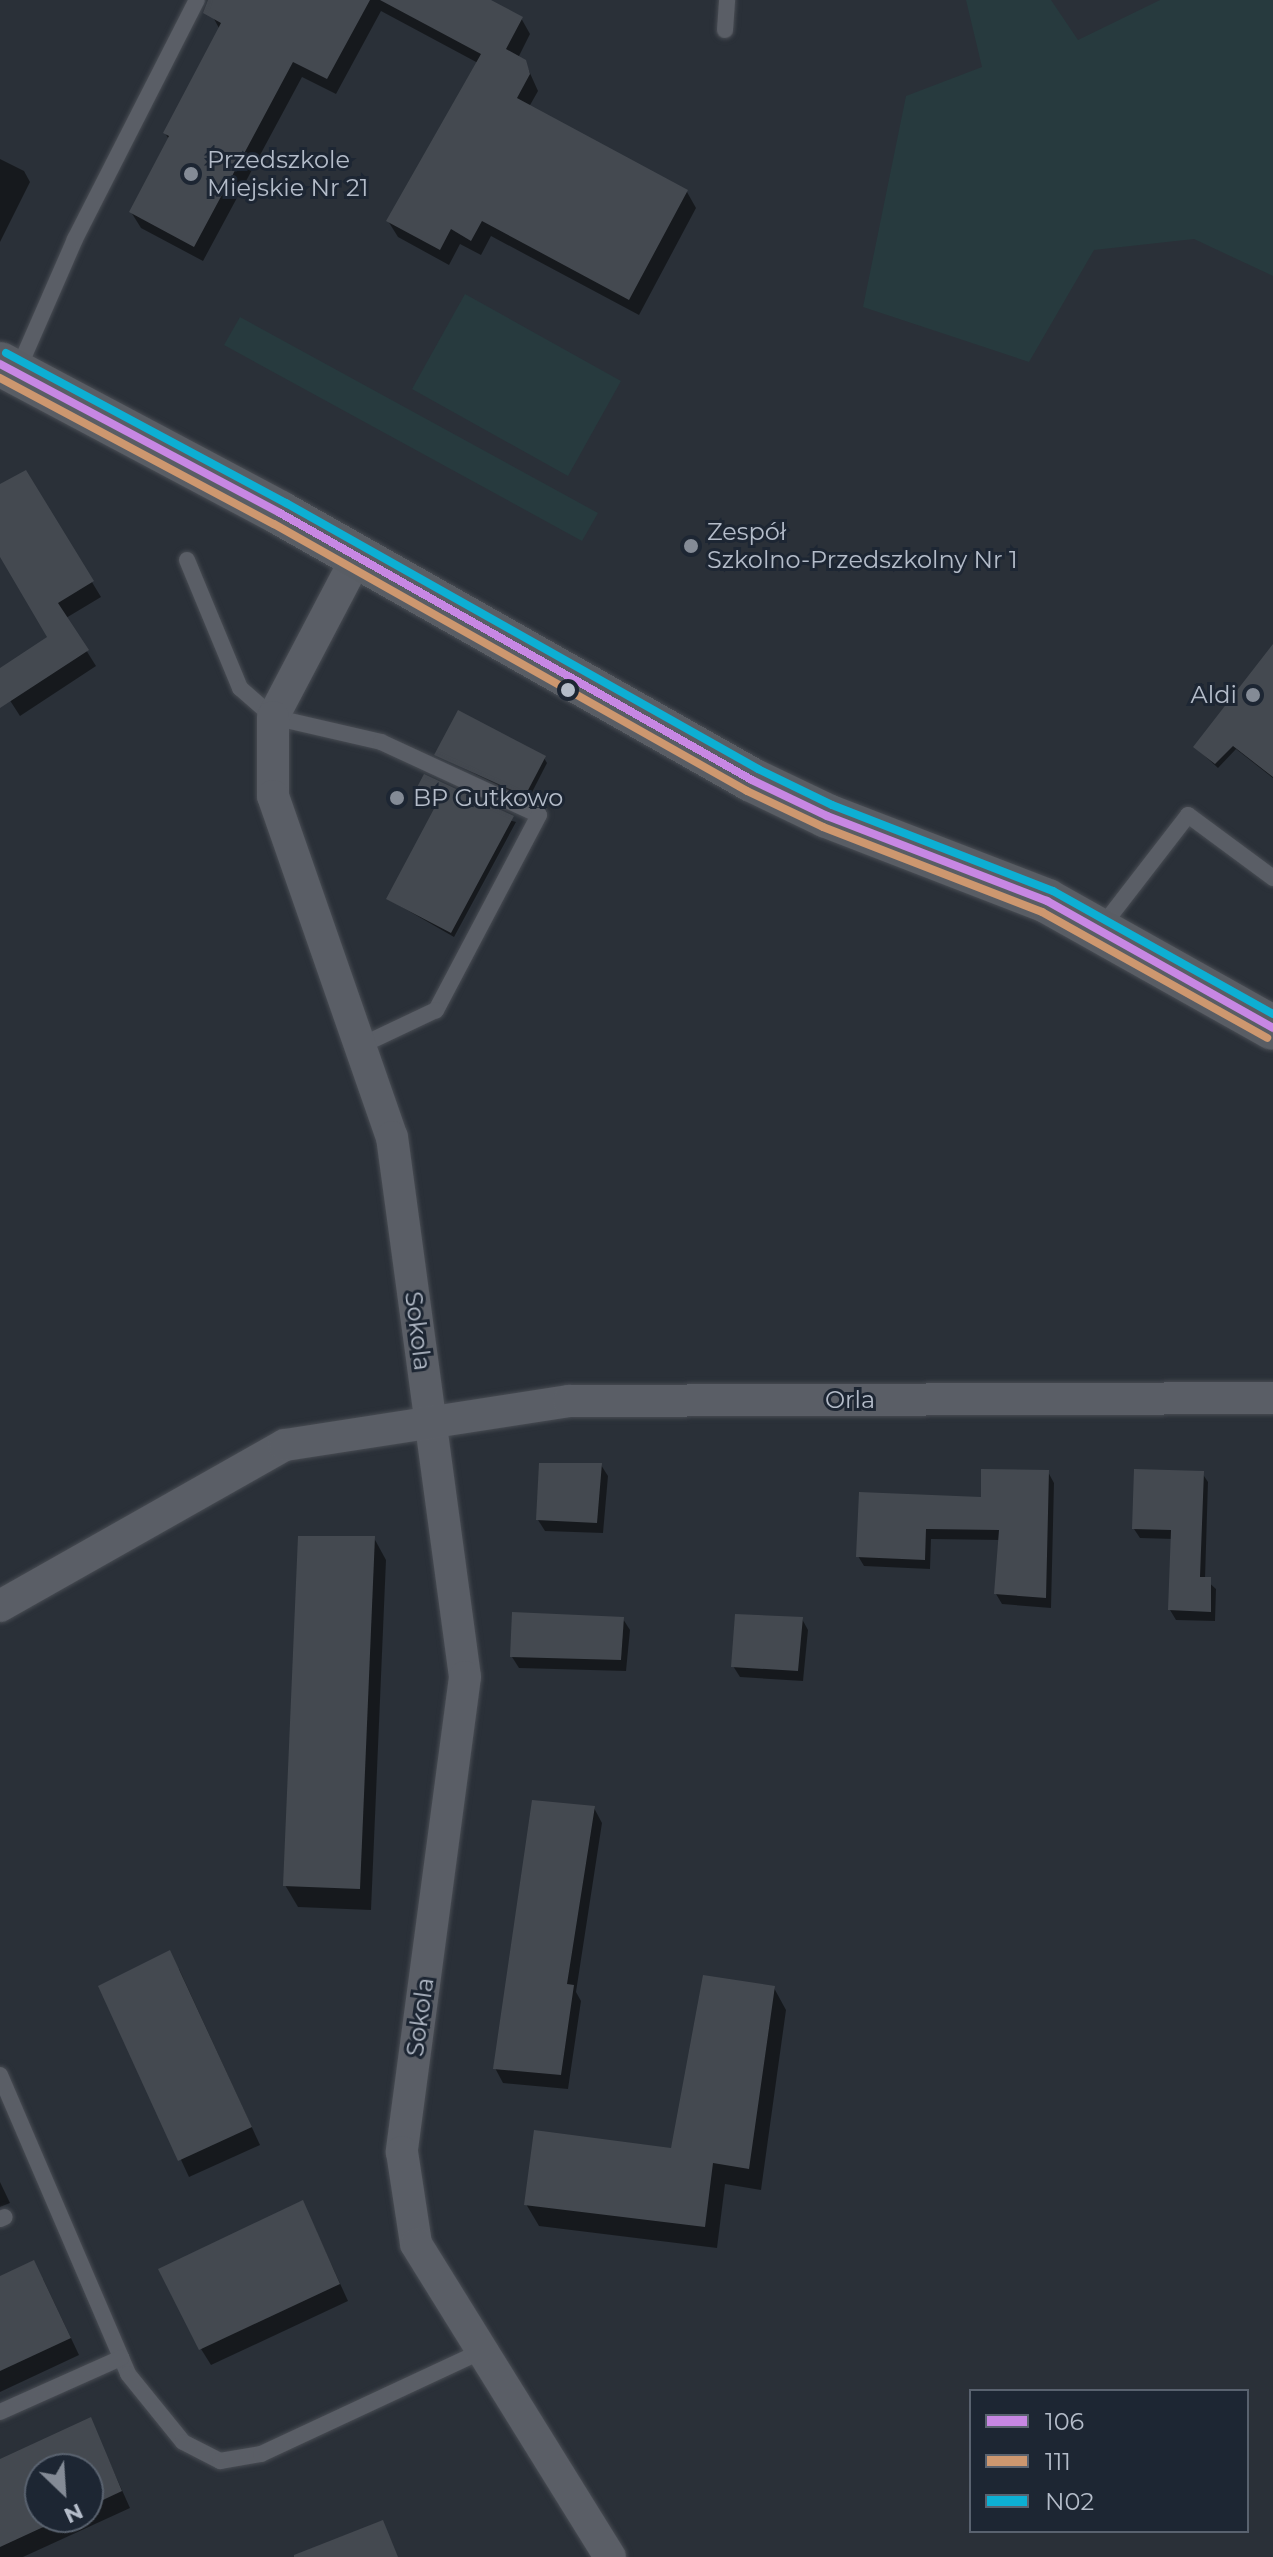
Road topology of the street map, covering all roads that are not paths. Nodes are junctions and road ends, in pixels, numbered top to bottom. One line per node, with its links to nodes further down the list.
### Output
1 (197, 0): 4 (lane)
2 (727, 0): 3 (lane)
3 (725, 30)
4 (8, 369): 5 (main road)
5 (356, 559): 7 (street, Sokola); 9 (main road)
6 (187, 560): 7 (lane)
7 (273, 717): 11 (street, Sokola); 11 (lane)
8 (1273, 878): 9 (lane)
9 (1100, 929): 10 (main road)
10 (1273, 1028)
11 (360, 1046): 13 (street, Sokola)
12 (1273, 1398): 13 (street, Orla)
13 (430, 1425): 14 (street); 16 (street, Sokola)
14 (0, 1606)
15 (0, 2075): 17 (lane)
16 (480, 2352): 17 (lane); 19 (street, Sokola)
17 (121, 2358): 18 (lane)
18 (0, 2412)
19 (610, 2557)

